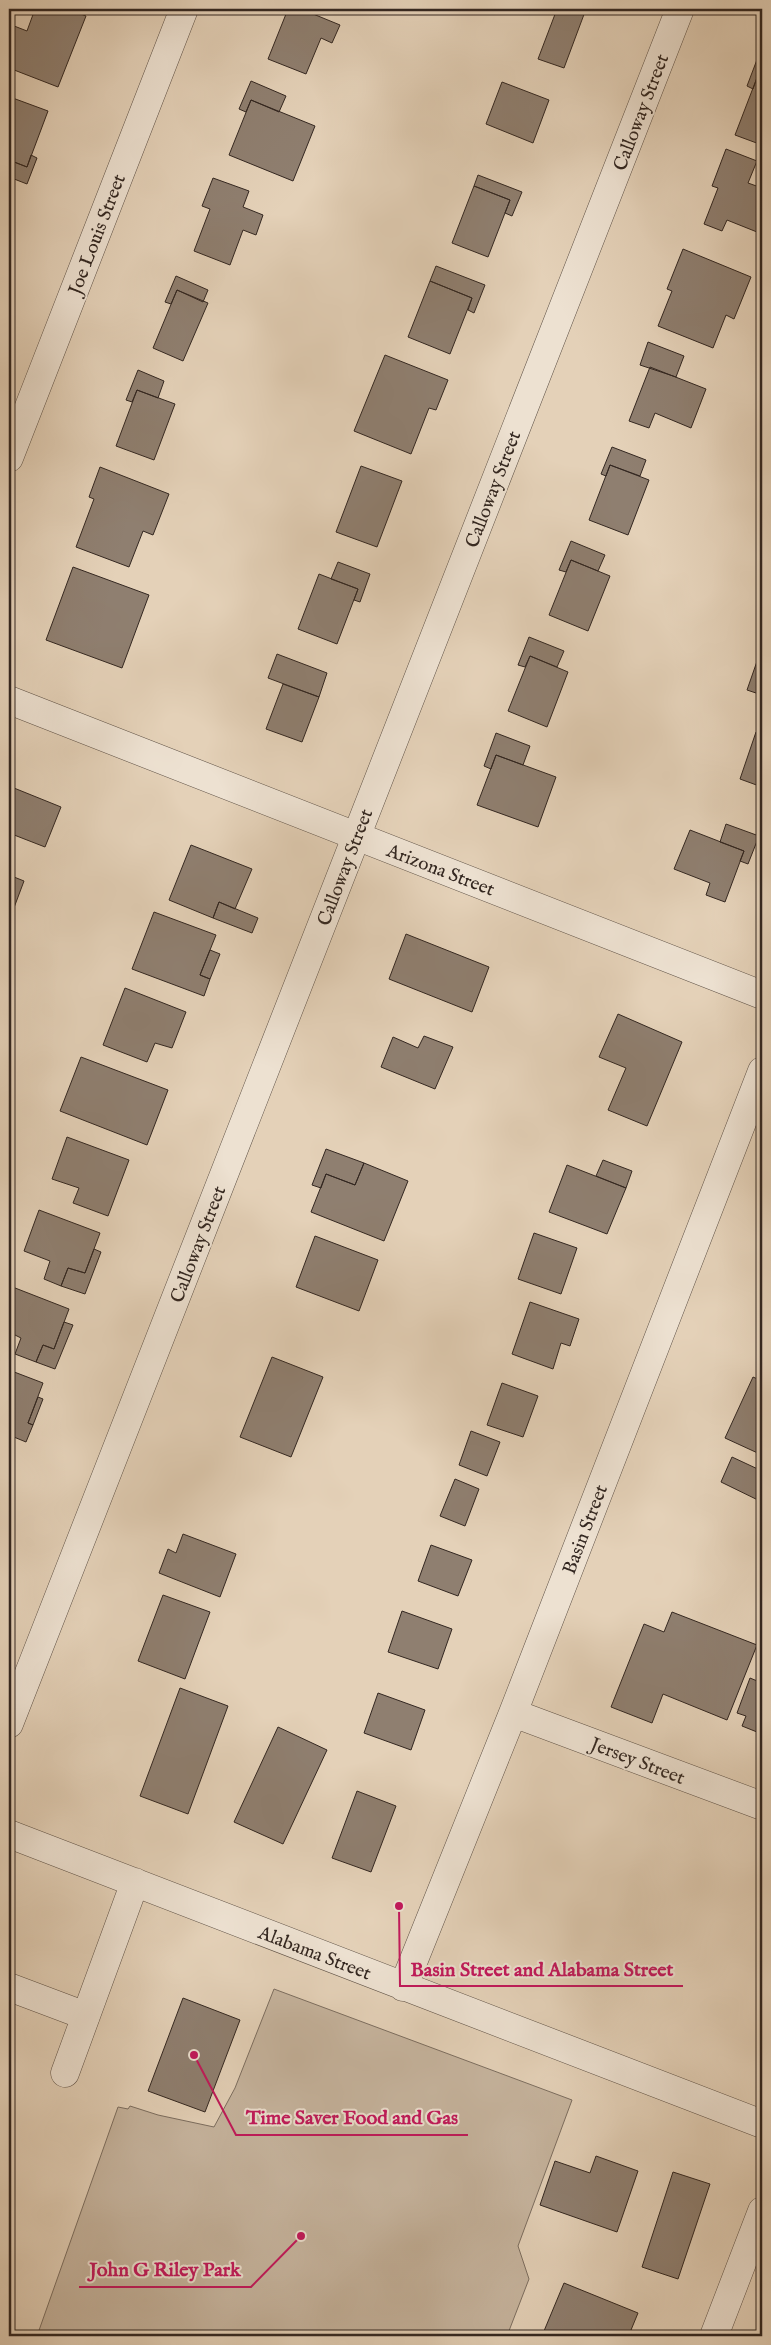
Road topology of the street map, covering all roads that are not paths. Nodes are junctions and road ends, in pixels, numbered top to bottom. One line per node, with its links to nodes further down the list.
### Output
1 (184, 9): 3 (street, Joe Louis Street)
2 (680, 9): 5 (street, Calloway Street)
3 (9, 458)
4 (9, 700): 5 (street, Arizona Street)
5 (356, 836): 6 (street, Arizona Street); 9 (street, Calloway Street)
6 (762, 995)
7 (762, 1071): 8 (street, Basin Street)
8 (513, 1713): 10 (street, Jersey Street); 13 (street, Basin Street)
9 (9, 1724)
10 (762, 1806)
11 (9, 1834): 12 (street, Alabama Street)
12 (135, 1882): 13 (street, Alabama Street); 15 (street)
13 (403, 1986): 17 (street, Alabama Street)
14 (9, 1987): 15 (street)
15 (86, 2016): 16 (street)
16 (66, 2073)
17 (762, 2124)
18 (762, 2211): 19 (street)
19 (714, 2336)

